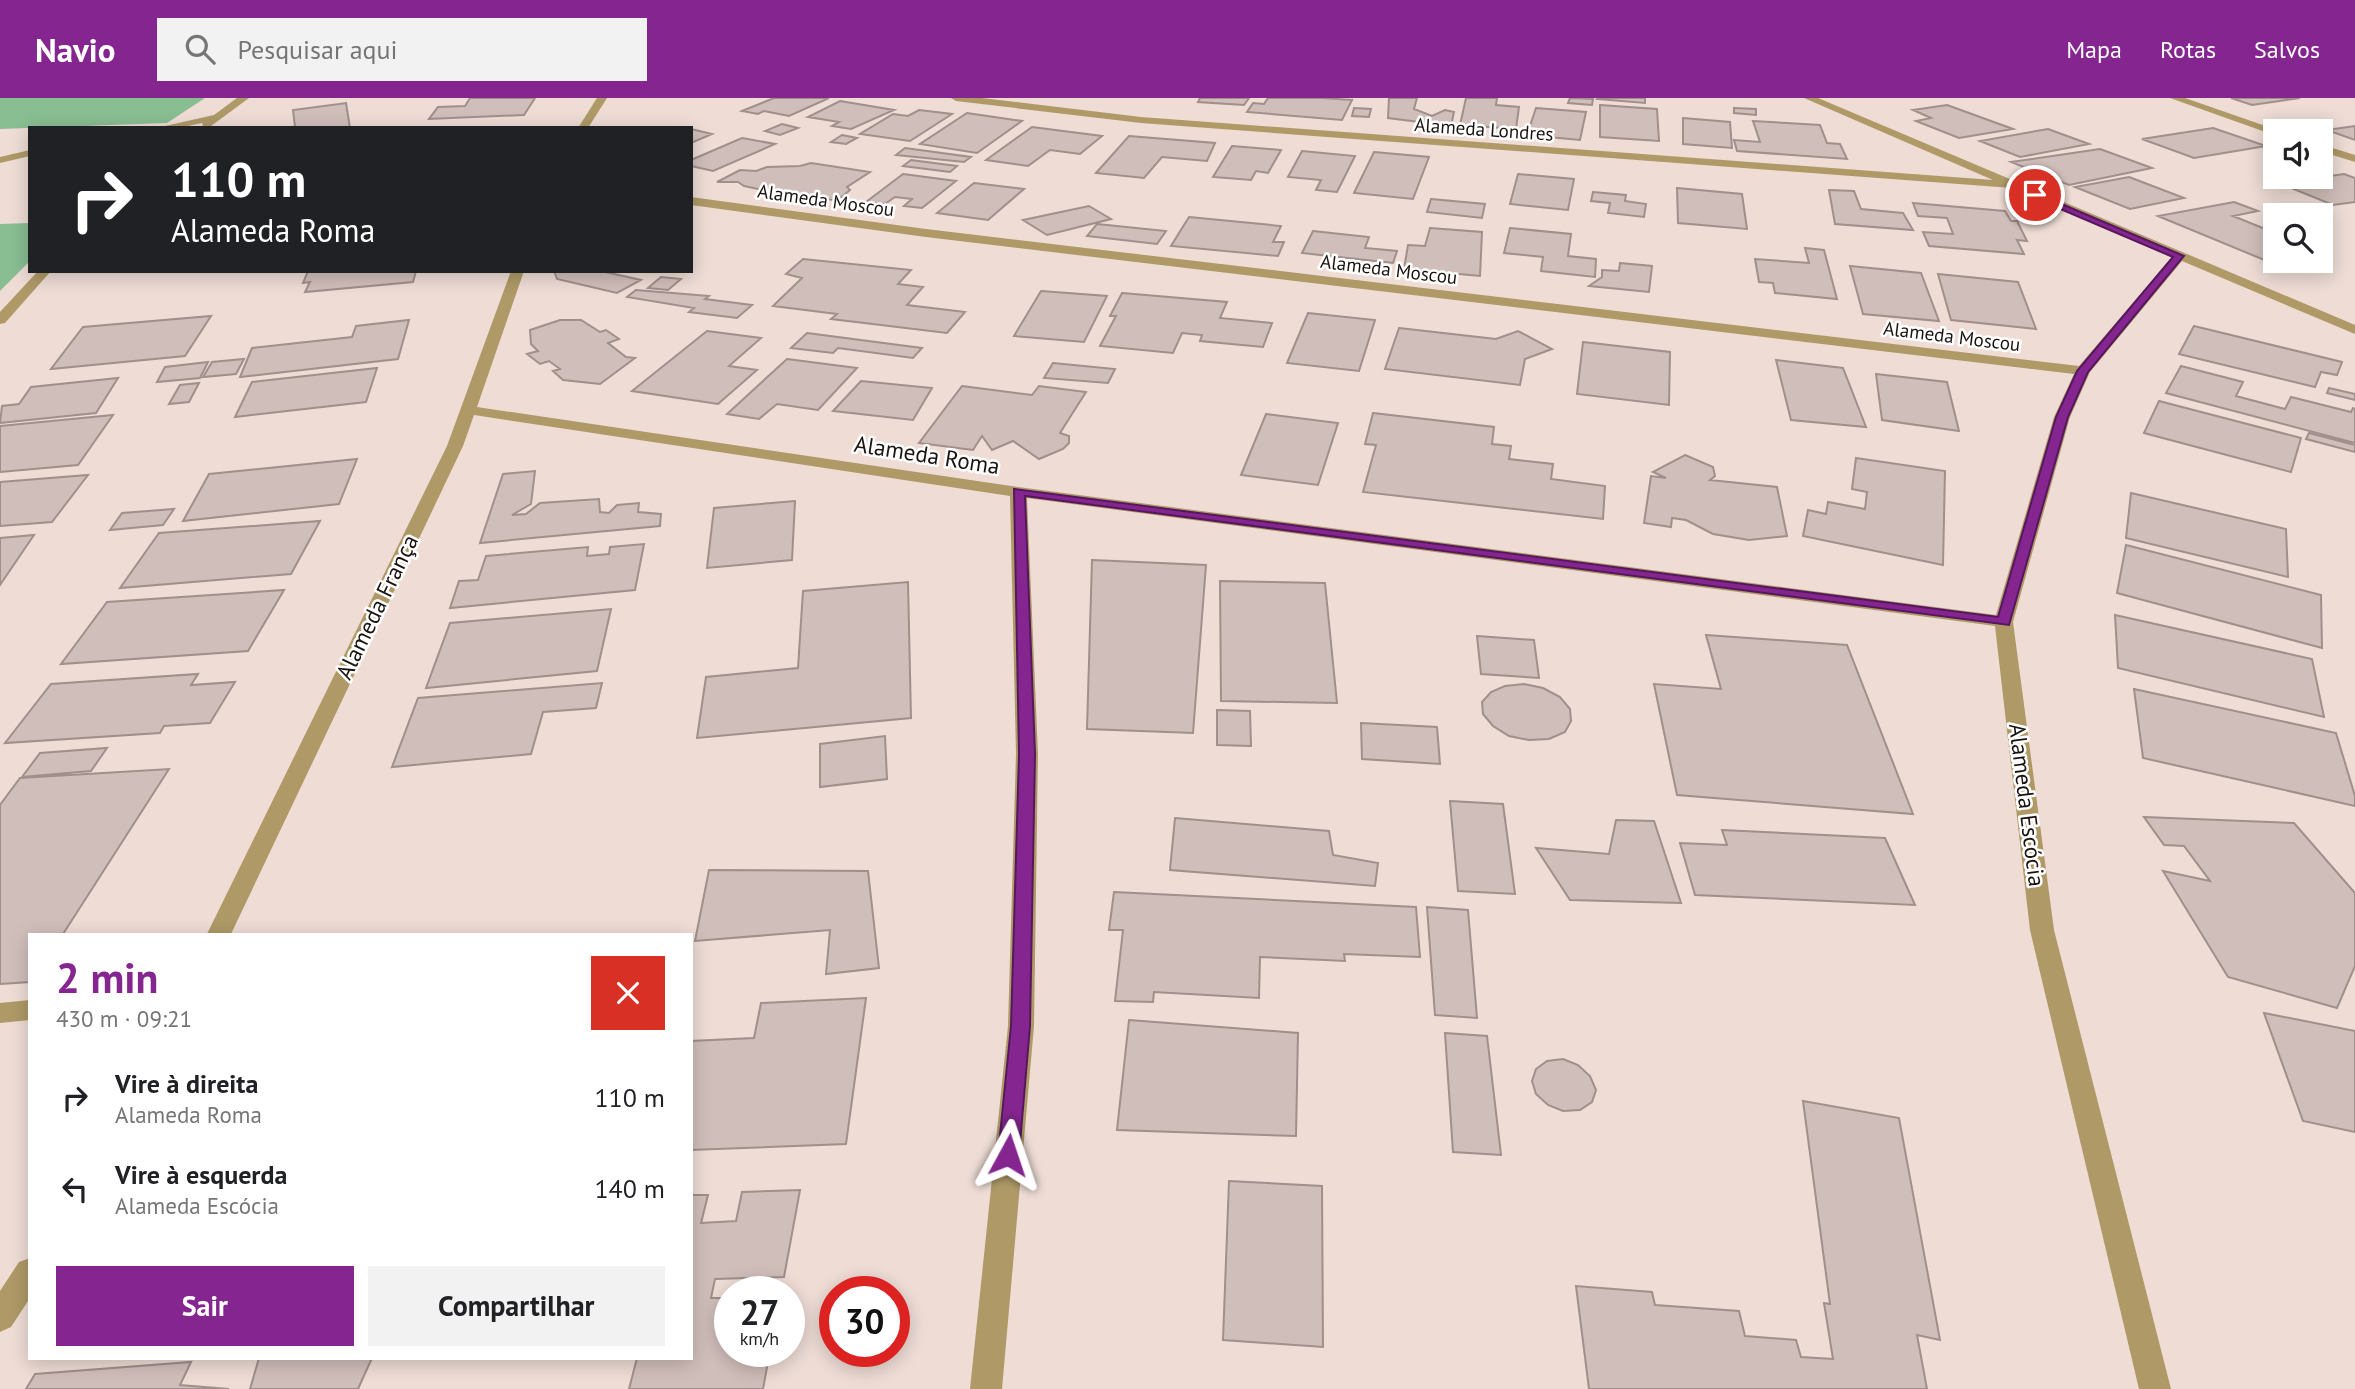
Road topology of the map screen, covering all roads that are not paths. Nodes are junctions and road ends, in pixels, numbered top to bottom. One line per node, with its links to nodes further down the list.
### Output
1 (244, 98): 6 (street)
2 (602, 98): 9 (street)
3 (956, 98): 15 (street, Alameda Londres)
4 (1809, 98): 15 (street)
5 (2175, 98): 10 (street)
6 (217, 117): 7 (street); 8 (street)
7 (170, 126)
8 (206, 126)
9 (584, 126)
10 (2263, 128)
11 (2333, 151): 13 (street)
12 (28, 153): 14 (street)
13 (2355, 159)
14 (0, 160)
15 (2011, 185): 17 (street)
16 (693, 201): 22 (street, Alameda Moscou)
17 (2179, 256): 21 (street); 22 (street, Alameda Escócia)
18 (42, 273): 20 (street)
19 (516, 273): 23 (street, Alameda França)
20 (0, 320)
21 (2355, 330)
22 (2083, 371): 25 (street, Alameda Escócia)
23 (468, 410): 24 (street, Alameda Roma); 26 (street, Alameda França)
24 (1018, 492): 25 (street, Alameda Roma); 31 (street)
25 (2004, 622): 32 (street, Alameda Escócia)
26 (219, 933)
27 (28, 1010): 28 (street)
28 (0, 1013)
29 (28, 1275): 30 (street)
30 (0, 1317)
31 (986, 1389)
32 (2155, 1389)

